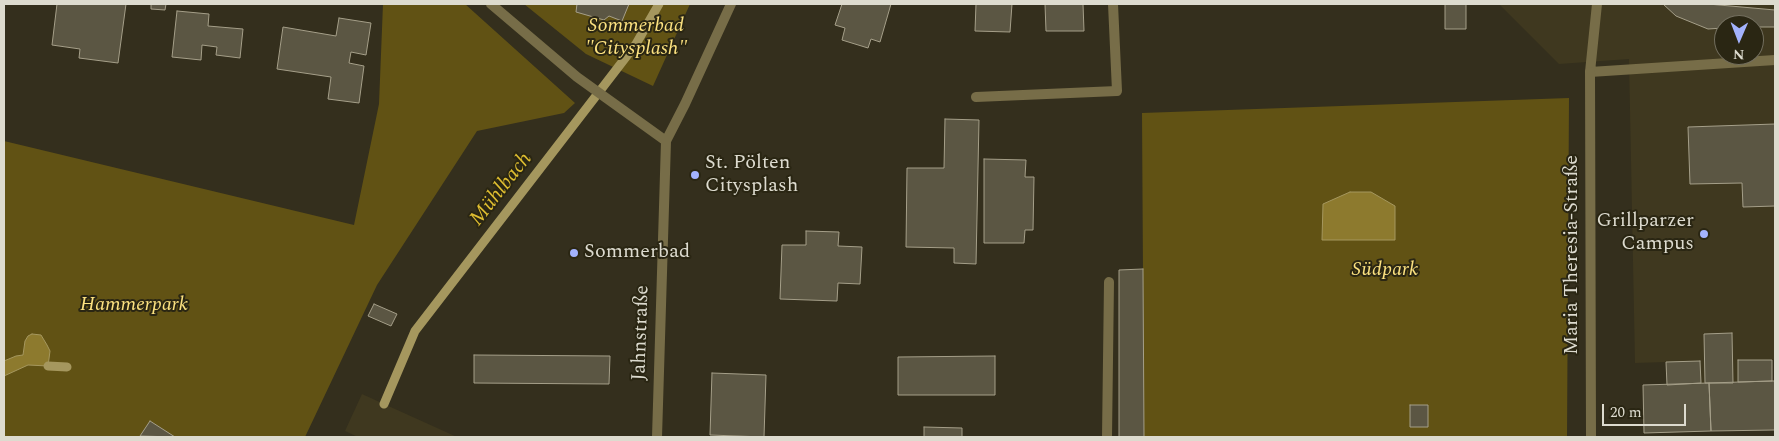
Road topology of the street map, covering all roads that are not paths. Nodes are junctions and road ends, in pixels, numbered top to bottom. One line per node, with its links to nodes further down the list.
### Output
1 (491, 4): 8 (street)
2 (731, 4): 8 (street, Jahnstraße)
3 (1113, 4): 7 (street)
4 (1597, 4): 6 (street, Maria Theresia-Straße)
5 (1775, 60): 6 (street)
6 (1590, 72): 12 (street, Maria Theresia-Straße)
7 (976, 96)
8 (666, 141): 10 (street, Jahnstraße)
9 (1109, 282): 11 (street)
10 (657, 437)
11 (1107, 437)
12 (1591, 437)

